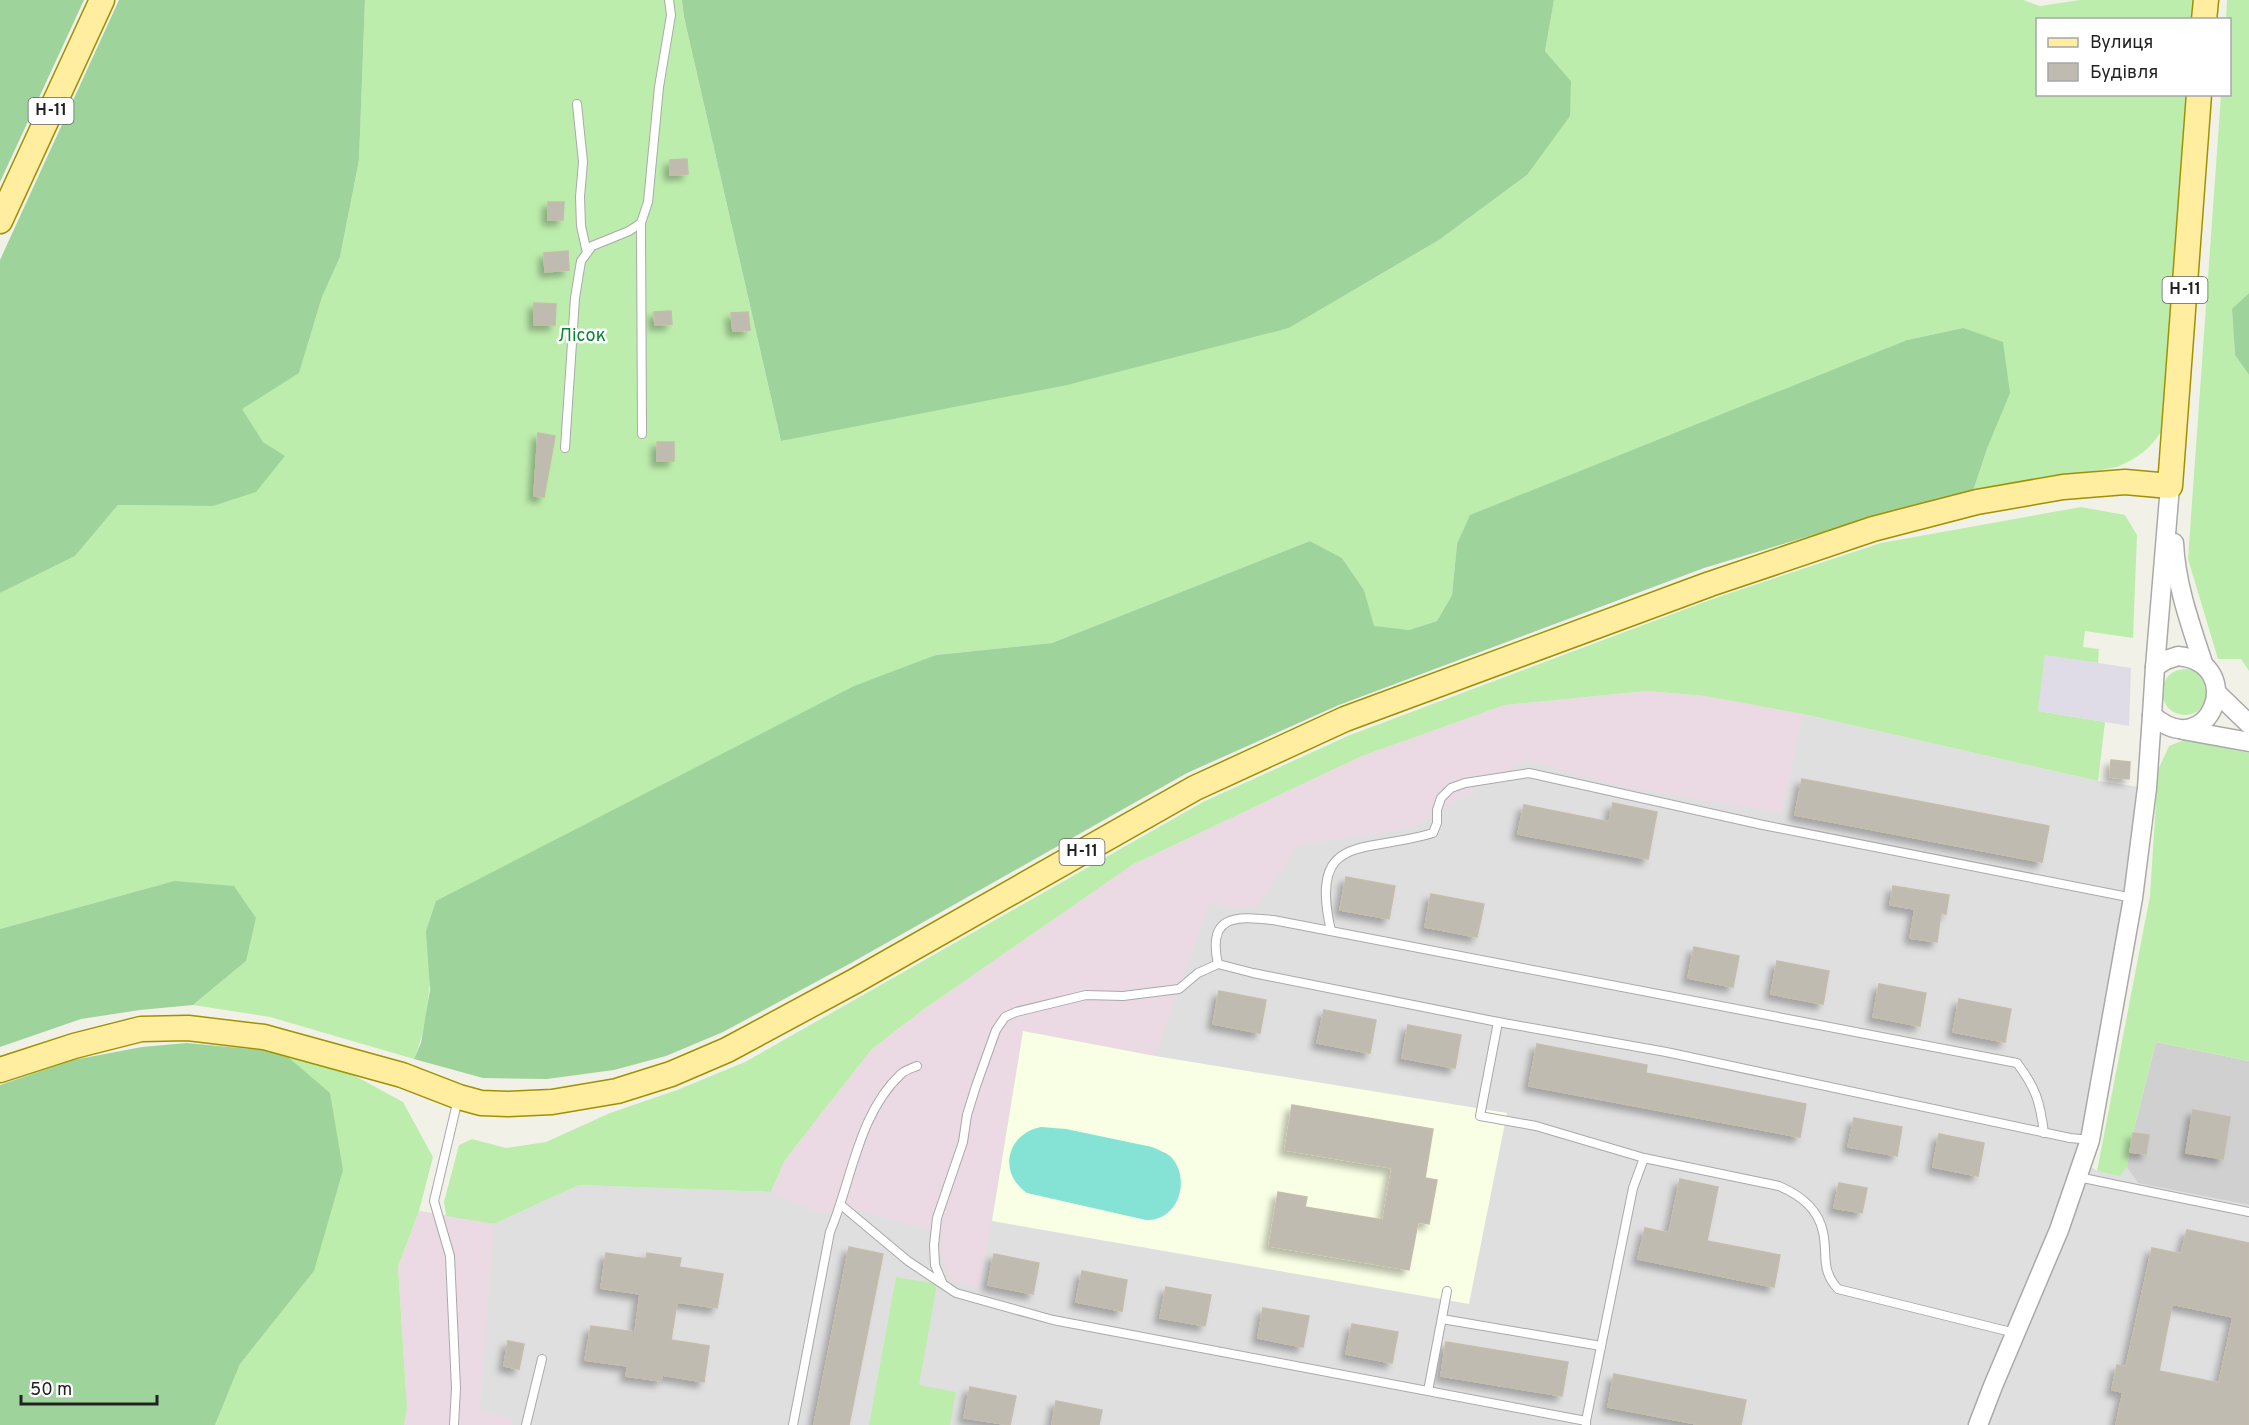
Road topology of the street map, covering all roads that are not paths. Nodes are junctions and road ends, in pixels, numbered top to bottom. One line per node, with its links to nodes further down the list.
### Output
1 (102, 0): 7 (main road, Н-11)
2 (669, 0): 8 (lane)
3 (2206, 0): 4 (main road)
4 (2204, 18)
5 (2199, 96): 12 (main road, Н-11)
6 (577, 104): 9 (lane)
7 (0, 221)
8 (640, 223): 9 (lane); 10 (lane)
9 (587, 253): 11 (lane)
10 (642, 434)
11 (565, 448)
12 (2170, 486): 13 (street); 14 (street); 26 (main road, Н-11)
13 (2203, 663): 14 (street); 15 (street)
14 (2155, 667): 16 (street)
15 (2218, 694): 17 (street); 18 (street)
16 (2152, 715): 18 (street); 20 (street)
17 (2249, 724)
18 (2178, 730): 19 (street)
19 (2249, 742)
20 (2133, 898): 21 (lane); 28 (street)
21 (1330, 931): 22 (lane); 27 (lane)
22 (1218, 964): 23 (lane); 33 (lane)
23 (1498, 1022): 27 (lane); 29 (lane)
24 (917, 1066): 31 (lane)
25 (0, 1070): 26 (main road, Н-11)
26 (459, 1096): 41 (lane)
27 (2044, 1133): 28 (lane)
28 (2090, 1140): 30 (street)
29 (1644, 1158): 36 (lane); 37 (lane)
30 (2078, 1177): 32 (lane); 36 (street)
31 (841, 1205): 33 (lane); 43 (lane)
32 (2249, 1212)
33 (942, 1282): 39 (lane)
34 (1447, 1291): 35 (lane)
35 (1442, 1318): 37 (lane); 39 (lane)
36 (2015, 1333): 44 (street)
37 (1601, 1346): 40 (lane)
38 (542, 1359): 42 (lane)
39 (1428, 1391): 40 (lane)
40 (1586, 1423)
41 (454, 1425)
42 (526, 1425)
43 (793, 1425)
44 (1978, 1425)

